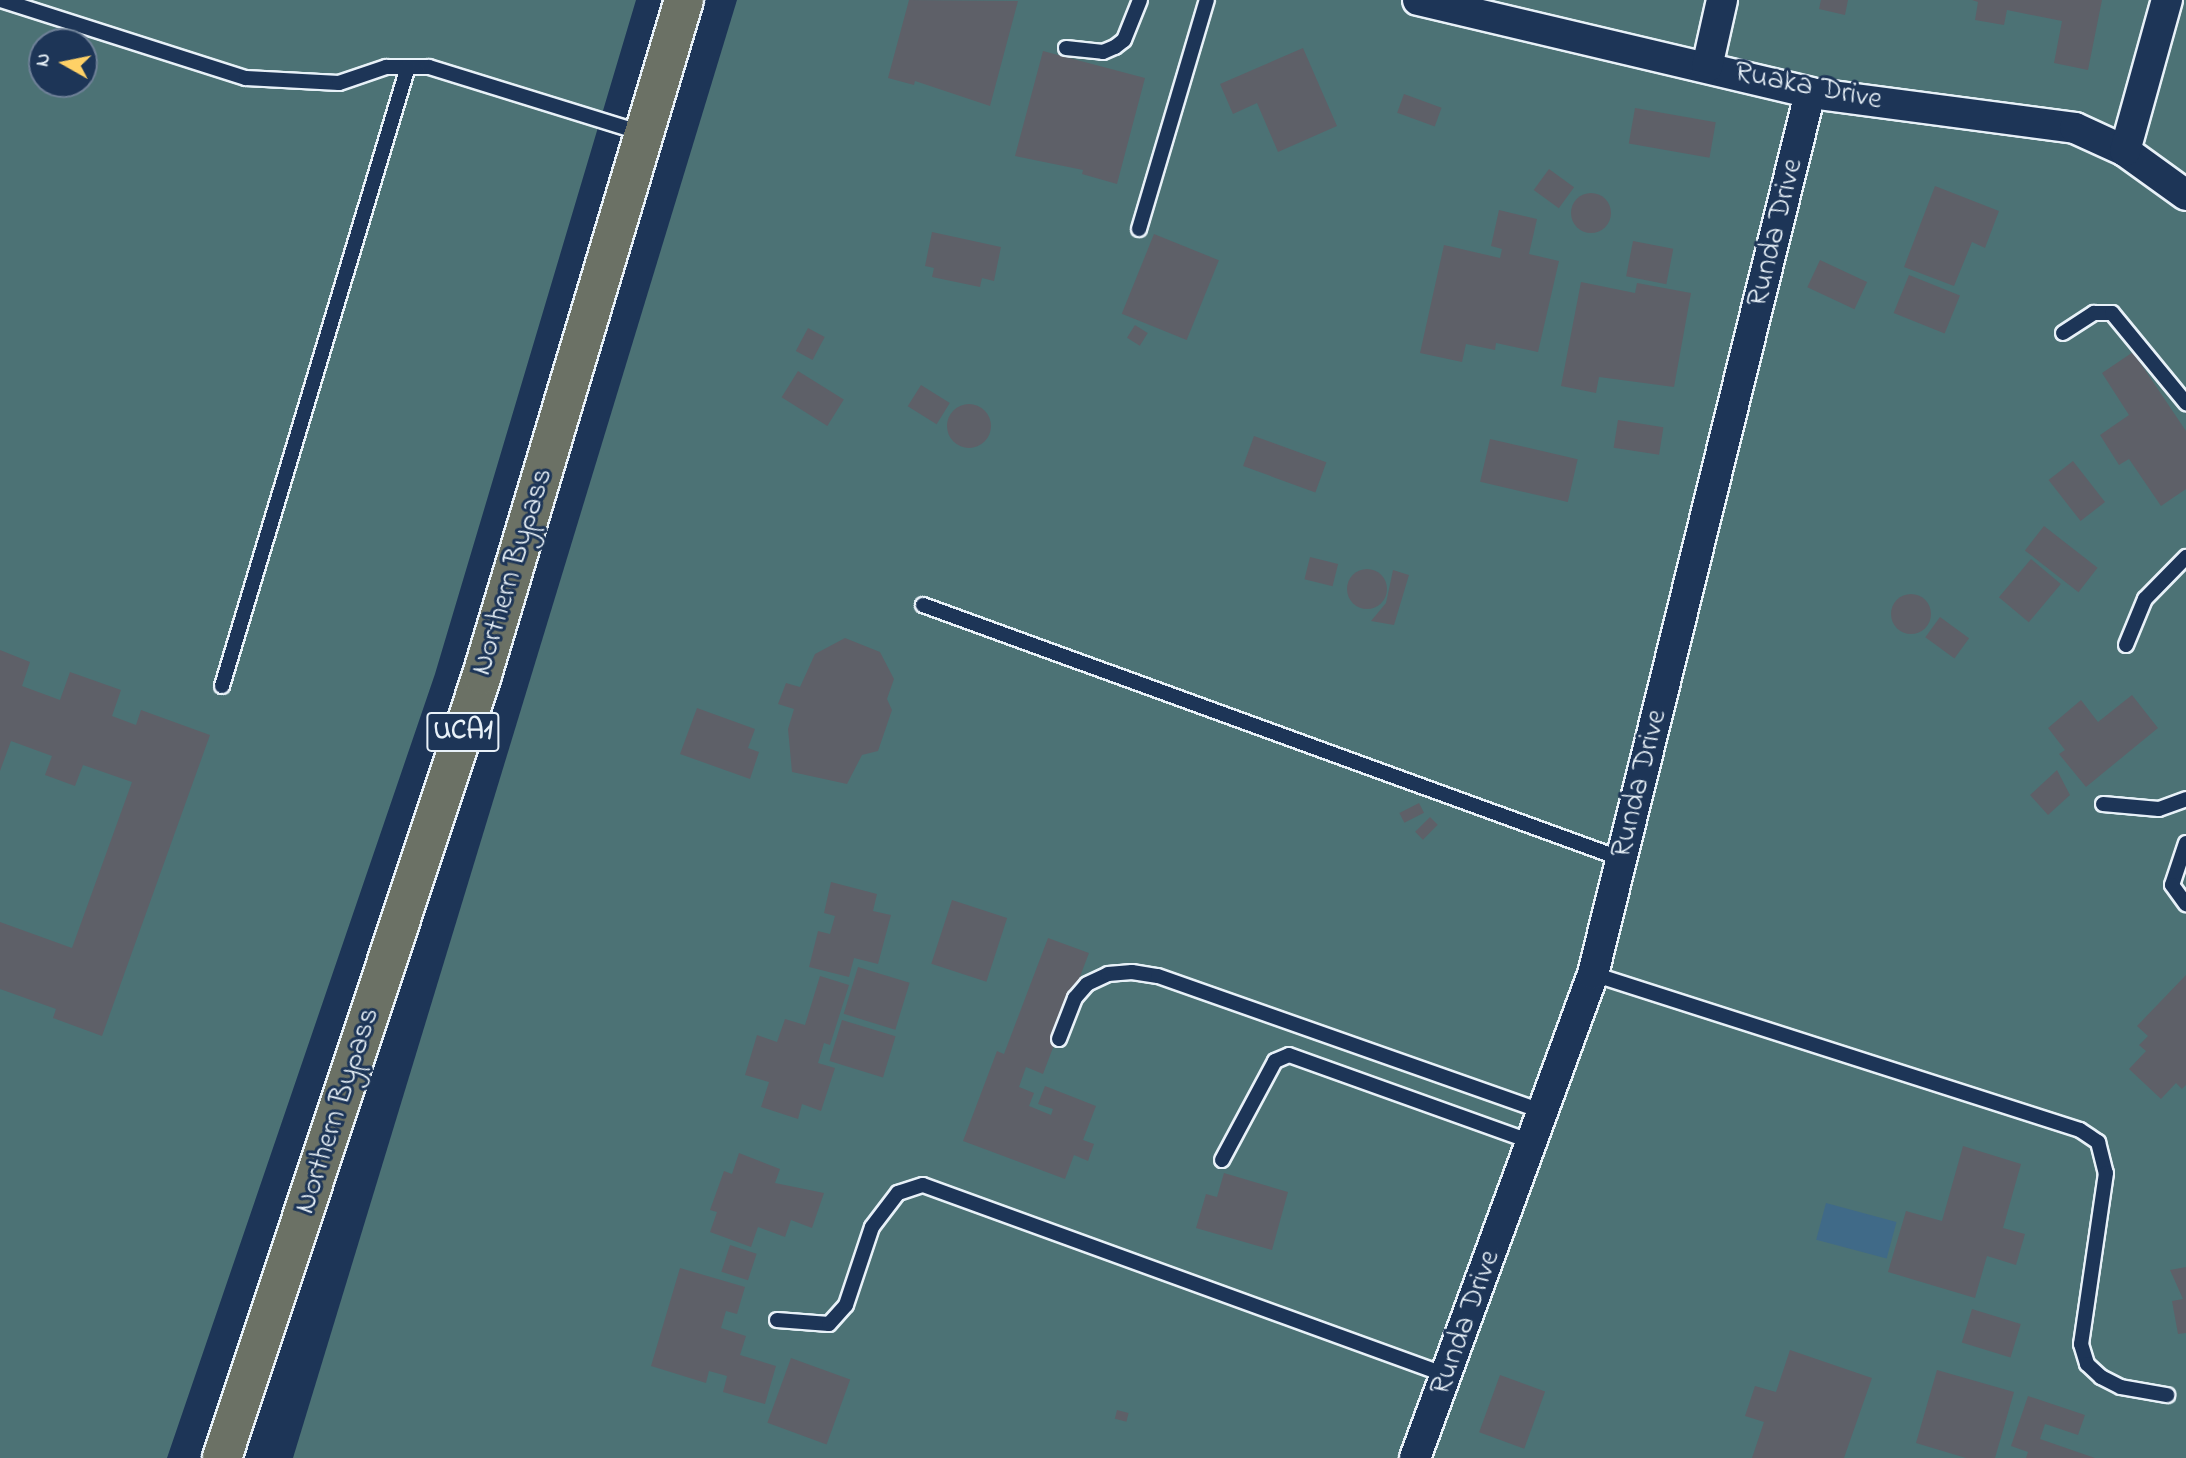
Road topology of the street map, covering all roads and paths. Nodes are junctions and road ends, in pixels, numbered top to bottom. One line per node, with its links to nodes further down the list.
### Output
1 (1, 0): 9 (lane)
2 (684, 0): 12 (main road, Northern Bypass / UCA1)
3 (1140, 0): 8 (lane)
4 (1207, 0): 15 (lane)
5 (1418, 0): 10 (street, Ruaka Drive)
6 (1722, 0): 10 (street)
7 (2167, 0): 13 (street)
8 (1066, 48)
9 (408, 67): 12 (lane); 21 (lane)
10 (1707, 67): 11 (street, Ruaka Drive)
11 (1810, 93): 13 (street, Ruaka Drive); 25 (street, Runda Drive)
12 (644, 134): 35 (main road, Northern Bypass / UCA1)
13 (2125, 151): 14 (street, Ruaka Drive)
14 (2186, 195)
15 (1139, 229)
16 (2063, 333): 17 (lane)
17 (2186, 403)
18 (2186, 557): 20 (lane)
19 (923, 606): 25 (lane)
20 (2126, 645)
21 (222, 686)
22 (2186, 799): 23 (lane)
23 (2103, 804)
24 (2186, 843): 26 (lane)
25 (1622, 859): 27 (street, Runda Drive)
26 (2186, 904)
27 (1593, 974): 29 (street, Runda Drive); 34 (lane)
28 (1059, 1039): 29 (lane)
29 (1544, 1112): 30 (street, Runda Drive)
30 (1532, 1142): 31 (lane); 33 (street, Runda Drive)
31 (1222, 1160)
32 (777, 1320): 33 (lane)
33 (1446, 1375): 36 (street, Runda Drive)
34 (2167, 1395)
35 (222, 1458)
36 (1415, 1458)

